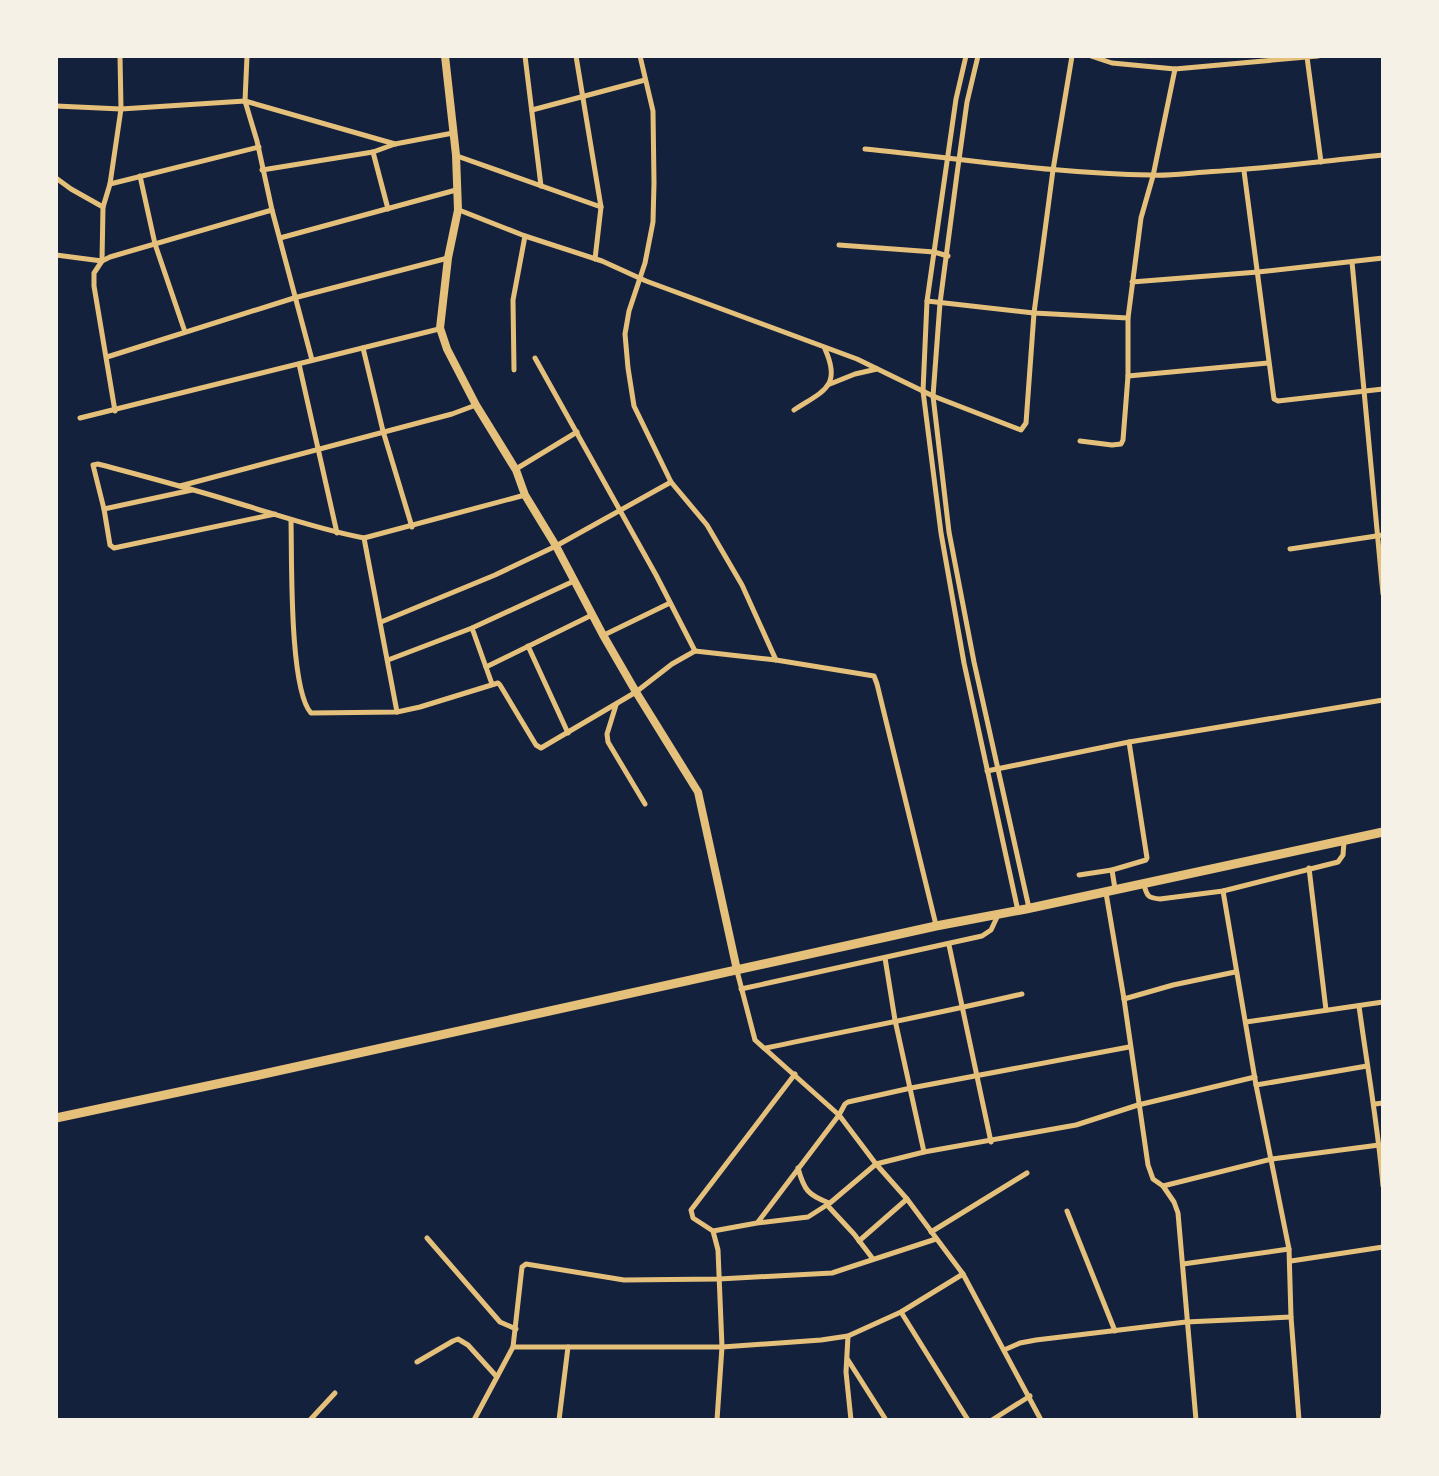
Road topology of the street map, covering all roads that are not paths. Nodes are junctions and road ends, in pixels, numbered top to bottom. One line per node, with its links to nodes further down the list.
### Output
1 (120, 56): 19 (street)
2 (247, 56): 17 (street)
3 (445, 56): 21 (main road)
4 (525, 56): 20 (street)
5 (576, 56): 16 (street)
6 (640, 56): 15 (street)
7 (966, 56): 28 (street)
8 (978, 56): 29 (street)
9 (1072, 56): 32 (street)
10 (1091, 56): 14 (street)
11 (1318, 56): 12 (street)
12 (1307, 57): 13 (street); 30 (street)
13 (1263, 58): 14 (street)
14 (1175, 69): 35 (street)
15 (645, 80): 16 (street); 90 (street)
16 (584, 95): 20 (street); 41 (street)
17 (245, 101): 19 (street); 22 (street); 23 (street)
18 (56, 106): 19 (street)
19 (121, 109): 37 (street)
20 (532, 110): 38 (street)
21 (453, 133): 22 (street); 26 (main road)
22 (395, 144): 25 (street)
23 (259, 147): 31 (street); 34 (street)
24 (865, 149): 28 (street)
25 (373, 152): 31 (street); 42 (street)
26 (456, 155): 38 (street); 39 (main road)
27 (1383, 155): 30 (street)
28 (948, 156): 29 (street); 49 (street)
29 (959, 159): 32 (street); 51 (street)
30 (1321, 162): 33 (street)
31 (262, 170): 43 (street)
32 (1053, 170): 35 (street); 62 (street)
33 (1244, 171): 35 (street); 57 (street)
34 (140, 176): 37 (street); 47 (street)
35 (1153, 176): 58 (street)
36 (56, 178): 40 (street)
37 (110, 184): 40 (street)
38 (541, 186): 41 (street)
39 (456, 190): 42 (street); 44 (main road)
40 (103, 207): 55 (street)
41 (601, 207): 54 (street)
42 (388, 209): 46 (street)
43 (272, 210): 46 (street); 47 (street)
44 (458, 210): 45 (street); 52 (main road)
45 (525, 236): 54 (street); 74 (street)
46 (280, 238): 59 (street)
47 (155, 244): 55 (street); 65 (street)
48 (839, 245): 49 (street)
49 (934, 252): 51 (street); 60 (street)
50 (56, 255): 55 (street)
51 (948, 256): 61 (street)
52 (448, 258): 59 (street); 64 (main road)
53 (1383, 258): 56 (street)
54 (595, 259): 67 (street)
55 (102, 261): 68 (street)
56 (1352, 262): 57 (street); 79 (street)
57 (1258, 272): 58 (street); 71 (street)
58 (1132, 282): 63 (street)
59 (294, 298): 65 (street); 70 (street)
60 (927, 301): 61 (street); 78 (street)
61 (940, 303): 62 (street); 80 (street)
62 (1034, 313): 63 (street); 80 (street)
63 (1128, 318): 75 (street)
64 (440, 328): 66 (street); 81 (main road)
65 (185, 332): 68 (street)
66 (363, 348): 70 (street); 85 (street)
67 (824, 348): 73 (street); 76 (street)
68 (107, 357): 83 (street)
69 (535, 358): 86 (street)
70 (312, 360): 72 (street)
71 (1268, 363): 75 (street); 79 (street)
72 (299, 364): 83 (street); 88 (street)
73 (877, 369): 76 (street); 78 (street)
74 (514, 370)
75 (1128, 376): 87 (street)
76 (829, 384): 82 (street)
77 (1383, 389): 79 (street)
78 (923, 391): 80 (street); 124 (street)
79 (1363, 391): 100 (street)
80 (933, 396): 123 (street)
81 (476, 405): 85 (street); 89 (main road)
82 (794, 410)
83 (115, 411): 84 (street)
84 (80, 418)
85 (383, 431): 88 (street); 98 (street)
86 (577, 432): 89 (street); 95 (street)
87 (1080, 441)
88 (319, 449): 91 (street); 99 (street)
89 (516, 470): 93 (main road)
90 (671, 482): 95 (street); 114 (street)
91 (180, 486): 92 (street); 94 (street)
92 (193, 490): 94 (street); 96 (street)
93 (525, 495): 98 (street); 102 (main road)
94 (104, 509): 96 (street)
95 (620, 510): 102 (street); 106 (street)
96 (275, 514): 97 (street)
97 (291, 521): 99 (street); 120 (street)
98 (412, 527): 101 (street)
99 (337, 533): 101 (street)
100 (1380, 536): 103 (street); 105 (street)
101 (364, 538): 108 (street)
102 (556, 546): 104 (main road); 108 (street)
103 (1290, 549)
104 (574, 581): 107 (main road); 109 (street)
105 (1383, 594)
106 (670, 603): 110 (street); 112 (street)
107 (592, 615): 110 (main road); 111 (street)
108 (381, 622): 113 (street)
109 (472, 628): 113 (street); 115 (street)
110 (603, 635): 117 (main road)
111 (528, 646): 115 (street); 121 (street)
112 (695, 651): 114 (street); 117 (street)
113 (388, 660): 120 (street)
114 (776, 660): 137 (street)
115 (486, 667): 116 (street)
116 (492, 684): 120 (street); 121 (street)
117 (636, 692): 119 (street); 140 (main road)
118 (1383, 700): 122 (street)
119 (617, 704): 121 (street); 125 (street)
120 (397, 712)
121 (568, 733)
122 (1129, 742): 123 (street); 129 (street)
123 (998, 769): 124 (street); 134 (street)
124 (987, 771): 135 (street)
125 (645, 804)
126 (1383, 832): 127 (highway)
127 (1344, 841): 128 (street); 131 (highway)
128 (1309, 868): 133 (street); 148 (street)
129 (1112, 870): 130 (street); 132 (street)
130 (1079, 875)
131 (1144, 884): 132 (highway); 133 (street)
132 (1110, 891): 134 (highway); 144 (street)
133 (1223, 891): 141 (street)
134 (1029, 908): 135 (highway)
135 (1018, 911): 136 (highway)
136 (998, 915): 137 (highway); 138 (street)
137 (936, 926): 140 (highway)
138 (949, 945): 139 (street); 147 (street)
139 (885, 958): 142 (street); 149 (street)
140 (737, 970): 142 (street); 163 (highway)
141 (1235, 972): 144 (street); 150 (street)
142 (741, 989): 152 (street)
143 (1022, 994): 147 (street)
144 (1124, 999): 151 (street)
145 (1383, 1002): 146 (street)
146 (1359, 1006): 148 (street); 153 (street)
147 (963, 1008): 149 (street); 155 (street)
148 (1326, 1010): 150 (street)
149 (895, 1020): 152 (street); 158 (street)
150 (1246, 1022): 156 (street)
151 (1129, 1047): 155 (street); 161 (street)
152 (765, 1049): 154 (street)
153 (1367, 1066): 157 (street); 160 (street)
154 (795, 1074): 162 (street); 177 (street)
155 (977, 1076): 158 (street); 164 (street)
156 (1255, 1077): 157 (street); 161 (street)
157 (1256, 1085): 167 (street)
158 (911, 1088): 162 (street); 166 (street)
159 (1383, 1103): 160 (street)
160 (1375, 1104): 165 (street)
161 (1138, 1105): 164 (street); 171 (street)
162 (839, 1115): 168 (street); 169 (street)
163 (56, 1118)
164 (991, 1142): 166 (street)
165 (1379, 1145): 167 (street); 172 (street)
166 (924, 1152): 168 (street)
167 (1272, 1159): 171 (street); 183 (street)
168 (876, 1164): 173 (street); 174 (street)
169 (798, 1167): 174 (street); 176 (street)
170 (1027, 1173): 178 (street)
171 (1163, 1186): 186 (street)
172 (1383, 1186)
173 (907, 1199): 178 (street); 181 (street)
174 (828, 1204): 176 (street); 181 (street)
175 (1067, 1211): 193 (street)
176 (757, 1223): 177 (street)
177 (713, 1231): 188 (street)
178 (931, 1232): 180 (street)
179 (427, 1238): 192 (street)
180 (936, 1239): 184 (street); 187 (street)
181 (859, 1241): 184 (street)
182 (1383, 1247): 185 (street)
183 (1289, 1249): 185 (street); 186 (street)
184 (873, 1259): 188 (street)
185 (1291, 1261): 190 (street)
186 (1183, 1264): 191 (street)
187 (963, 1274): 189 (street); 198 (street)
188 (719, 1279): 192 (street); 197 (street)
189 (901, 1312): 194 (street); 210 (street)
190 (1291, 1317): 191 (street); 214 (street)
191 (1186, 1322): 193 (street); 213 (street)
192 (516, 1329): 195 (street)
193 (1115, 1331): 198 (street)
194 (848, 1336): 197 (street); 199 (street)
195 (513, 1347): 196 (street); 201 (street)
196 (568, 1347): 197 (street); 206 (street)
197 (722, 1347): 207 (street)
198 (1004, 1350): 203 (street)
199 (847, 1359): 208 (street); 209 (street)
200 (417, 1362): 201 (street)
201 (497, 1377): 205 (street)
202 (335, 1393): 204 (street)
203 (1030, 1396): 211 (street); 212 (street)
204 (310, 1420)
205 (474, 1420)
206 (559, 1420)
207 (717, 1420)
208 (851, 1420)
209 (886, 1420)
210 (968, 1420)
211 (992, 1420)
212 (1041, 1420)
213 (1196, 1420)
214 (1299, 1420)

